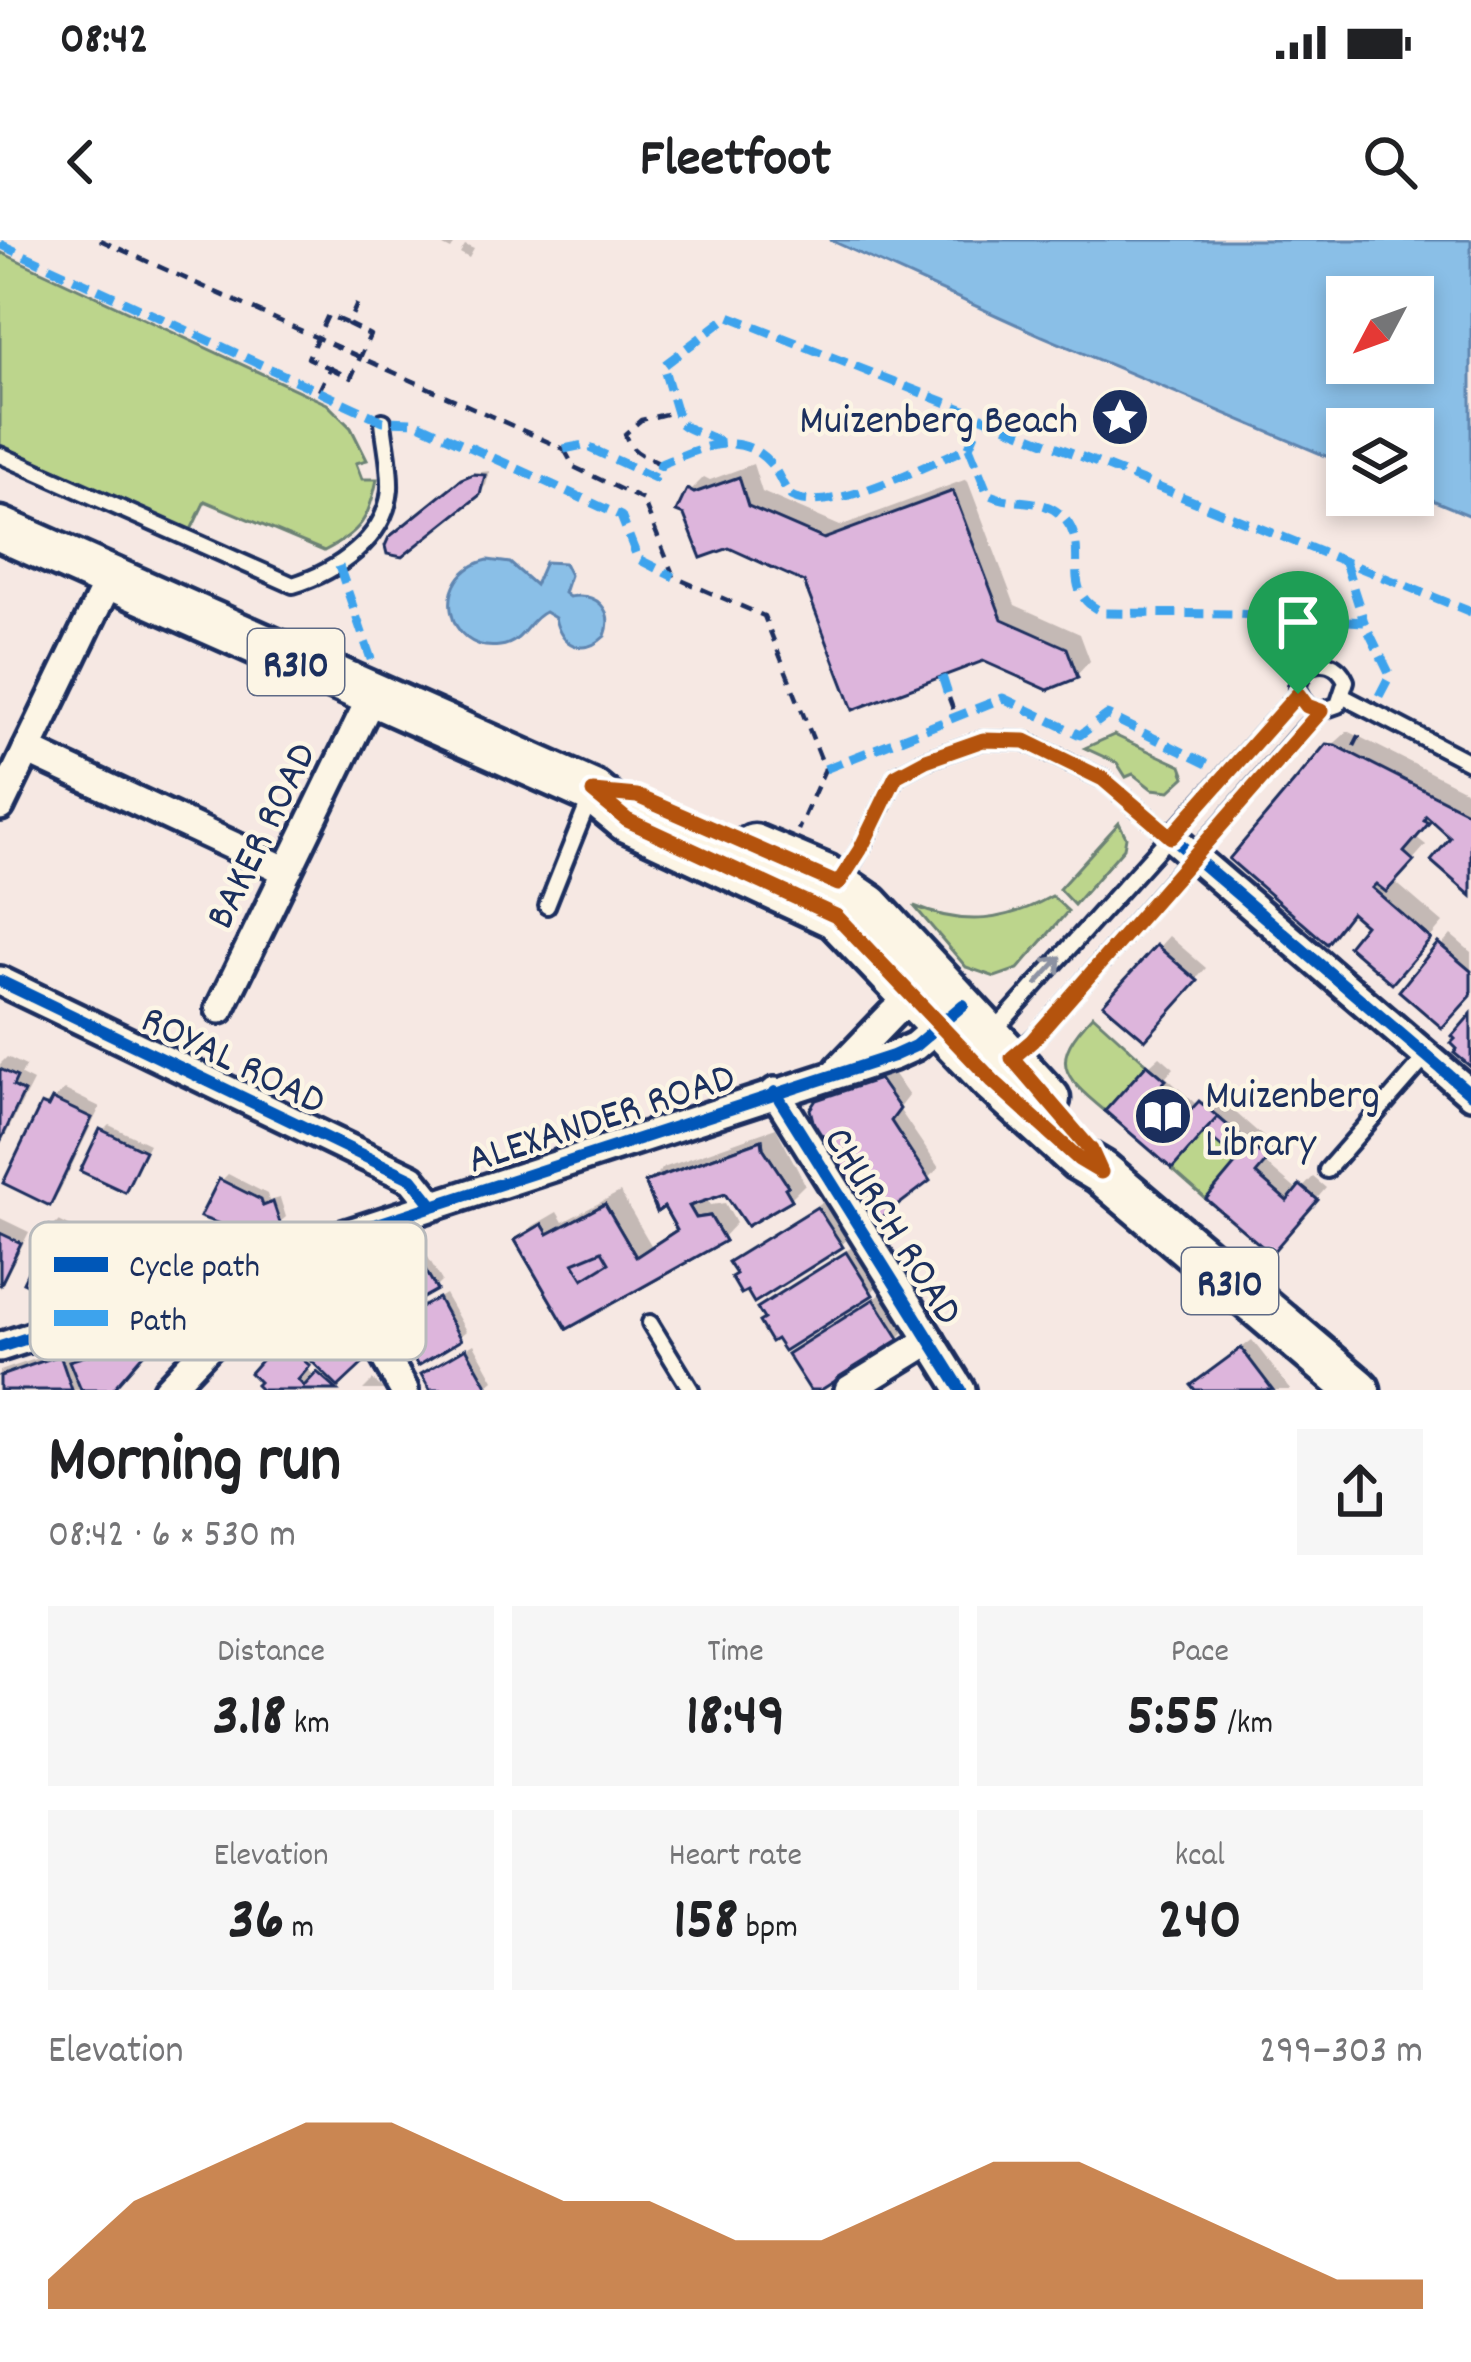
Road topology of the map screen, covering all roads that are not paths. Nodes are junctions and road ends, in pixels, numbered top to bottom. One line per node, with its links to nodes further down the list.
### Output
1 (383, 421): 2 (lane)
2 (0, 455)
3 (0, 529): 4 (main road, R310)
4 (110, 578): 6 (main road, R310); 9 (street)
5 (1298, 694): 7 (lane); 8 (lane); 13 (lane)
6 (372, 696): 11 (main road, R310); 14 (street, BAKER ROAD)
7 (1344, 698): 8 (lane); 10 (lane)
8 (1321, 711): 13 (lane)
9 (27, 750): 12 (street); 14 (street)
10 (1471, 763)
11 (593, 792): 15 (main road, R310); 16 (lane)
12 (0, 806)
13 (1182, 847): 15 (lane); 17 (lane); 18 (lane); 22 (street)
14 (287, 871): 20 (street, BAKER ROAD)
15 (830, 896): 21 (main road, R310)
16 (547, 906)
17 (1079, 937): 18 (lane); 21 (lane, one-way to 17)
18 (1104, 957): 21 (lane)
19 (0, 981): 27 (street, ROYAL ROAD)
20 (220, 1009)
21 (964, 1028): 23 (street, ALEXANDER ROAD); 23 (street, ALEXANDER ROAD); 40 (main road, R310)
22 (1427, 1056): 25 (street); 26 (lane)
23 (836, 1072): 24 (street, ALEXANDER ROAD)
24 (775, 1092): 27 (street, ALEXANDER ROAD); 31 (street, CHURCH ROAD)
25 (1471, 1094)
26 (1328, 1170)
27 (432, 1204): 28 (street, ALEXANDER ROAD)
28 (381, 1222)
29 (650, 1323): 37 (lane)
30 (30, 1337): 32 (street, ALEXANDER ROAD)
31 (930, 1340): 38 (street); 39 (street, CHURCH ROAD)
32 (0, 1347)
33 (194, 1360): 35 (street)
34 (384, 1360): 36 (street)
35 (166, 1390)
36 (404, 1390)
37 (691, 1390)
38 (849, 1390)
39 (961, 1390)
40 (1358, 1390)

